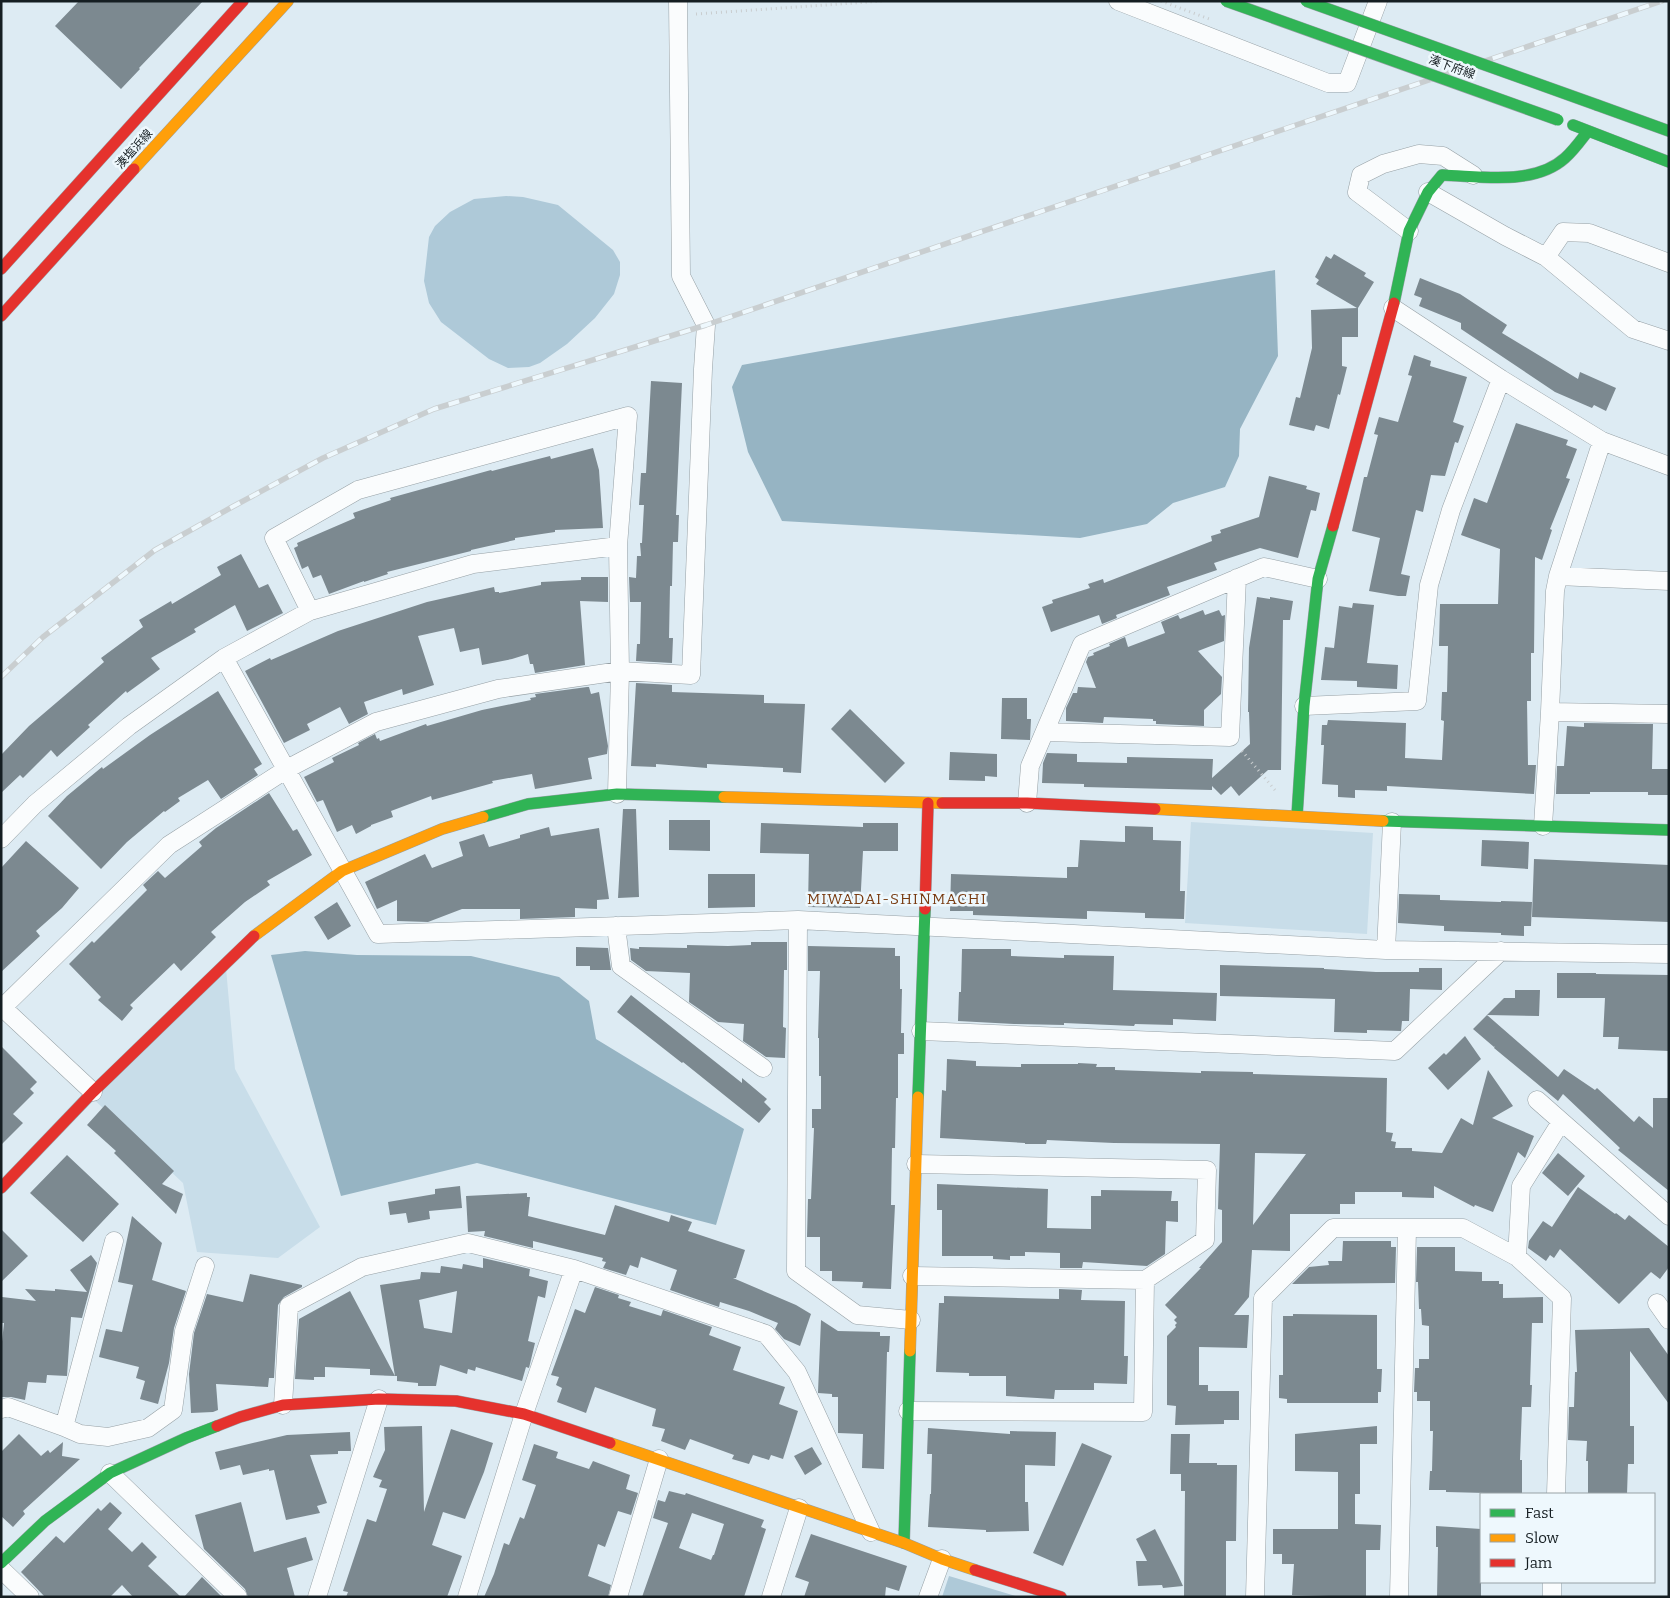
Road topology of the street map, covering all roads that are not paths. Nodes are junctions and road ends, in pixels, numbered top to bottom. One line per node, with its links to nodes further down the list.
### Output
1 (243, 1): 16 (street, 湊塩浜線)
2 (288, 1): 18 (street, 湊塩浜線)
3 (1118, 1): 6 (street)
4 (1226, 1): 8 (street, 湊下府線, bridge)
5 (1306, 1): 9 (street, 湊下府線, bridge)
6 (1378, 1)
7 (678, 8): 30 (street)
8 (1588, 131): 10 (street, 湊下府線); 11 (street)
9 (1669, 131)
10 (1669, 162)
11 (1473, 175): 12 (street); 13 (street)
12 (1428, 192): 13 (street); 14 (street)
13 (1409, 231): 17 (street)
14 (1546, 257): 15 (street); 19 (street)
15 (1669, 263)
16 (1, 269)
17 (1393, 308): 20 (street); 26 (street)
18 (1, 316)
19 (1669, 341)
20 (1501, 378): 21 (street); 31 (street)
21 (1602, 442): 22 (street); 24 (street)
22 (1669, 466)
23 (618, 546): 28 (street); 28 (street); 30 (street)
24 (1558, 576): 27 (street); 32 (street)
25 (1237, 578): 26 (street); 34 (street); 34 (street)
26 (1318, 579): 31 (street)
27 (1669, 582)
28 (310, 611): 29 (street)
29 (224, 658): 35 (street); 43 (street)
30 (620, 671): 35 (street); 36 (street)
31 (1304, 706): 39 (street)
32 (1550, 712): 33 (street); 41 (street)
33 (1669, 714)
34 (1045, 732): 38 (street)
35 (287, 768): 44 (street); 51 (street)
36 (617, 794): 37 (street); 44 (street)
37 (928, 803): 38 (street); 47 (street)
38 (1027, 803): 39 (street)
39 (1297, 816): 40 (street)
40 (1392, 822): 41 (street); 48 (street)
41 (1543, 826): 42 (street)
42 (1669, 830)
43 (1, 839)
44 (342, 872): 46 (street); 54 (street)
45 (798, 920): 46 (street); 47 (street); 68 (street)
46 (616, 926): 53 (street)
47 (924, 926): 48 (street); 52 (street)
48 (1386, 950): 49 (street)
49 (1501, 952): 50 (street); 52 (street)
50 (1669, 954)
51 (2, 1008): 54 (street)
52 (920, 1031): 57 (street)
53 (763, 1068)
54 (93, 1092): 58 (street)
55 (1537, 1100): 56 (street)
56 (1562, 1122): 59 (street); 62 (street)
57 (916, 1164): 65 (street); 66 (street)
58 (1, 1188)
59 (1669, 1216)
60 (1407, 1229): 62 (street); 94 (street); 95 (street)
61 (114, 1241): 75 (street)
62 (1517, 1258): 78 (street)
63 (205, 1266): 75 (street)
64 (574, 1270): 71 (street); 74 (street); 80 (street)
65 (912, 1276): 66 (street); 68 (street)
66 (1145, 1280): 73 (street)
67 (1657, 1303): 69 (street)
68 (911, 1320): 73 (street)
69 (1669, 1320)
70 (379, 1399): 71 (street); 74 (street); 88 (street)
71 (283, 1405): 77 (street)
72 (1, 1409): 75 (street)
73 (908, 1411): 81 (street)
74 (524, 1414): 76 (street); 89 (street)
75 (64, 1427)
76 (659, 1459): 79 (street); 90 (street)
77 (110, 1473): 83 (street); 87 (street)
78 (1556, 1493)
79 (799, 1508): 80 (street); 91 (street)
80 (871, 1532): 81 (street)
81 (904, 1543): 82 (street)
82 (942, 1559): 92 (street); 93 (street)
83 (1, 1563)
84 (1, 1569): 86 (street)
85 (1552, 1583): 96 (street)
86 (30, 1597)
87 (238, 1597)
88 (317, 1597)
89 (467, 1597)
90 (618, 1597)
91 (771, 1597)
92 (928, 1597)
93 (1061, 1597)
94 (1255, 1597)
95 (1400, 1597)
96 (1552, 1597)

